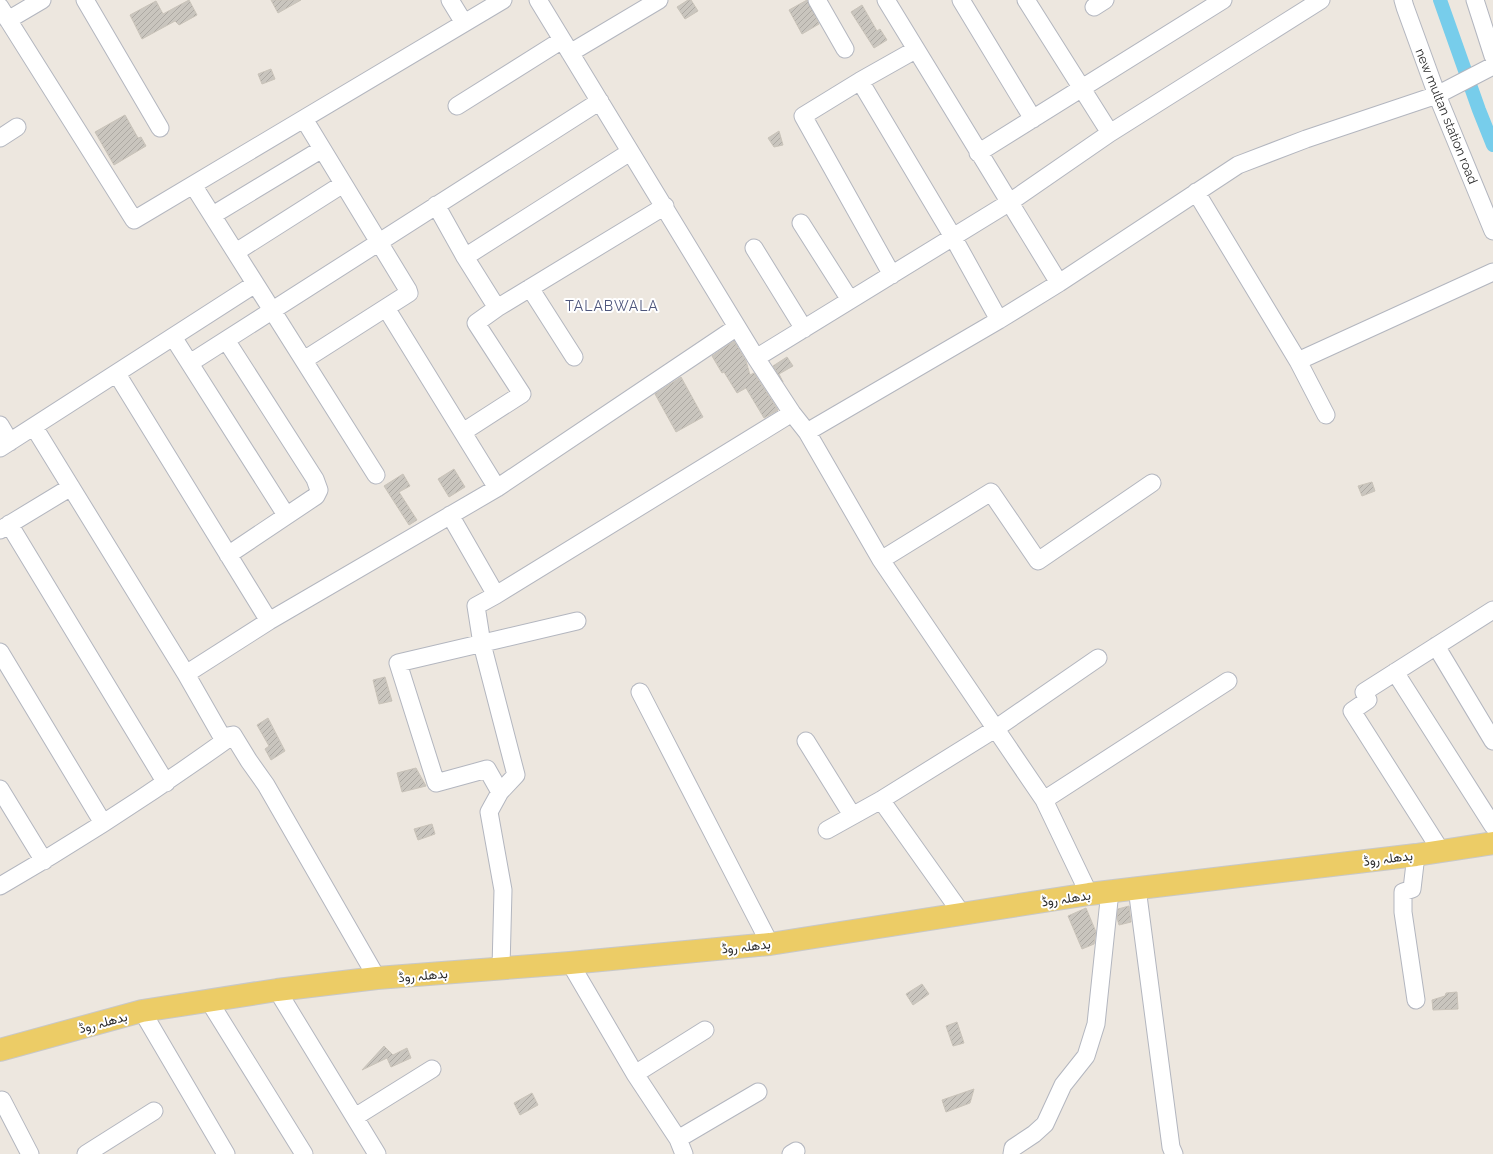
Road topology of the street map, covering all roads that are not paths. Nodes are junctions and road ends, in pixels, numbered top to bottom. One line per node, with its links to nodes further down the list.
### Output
1 (42, 0): 15 (street)
2 (85, 0): 30 (street)
3 (450, 0): 16 (street)
4 (503, 0): 16 (street)
5 (538, 0): 17 (street)
6 (659, 0): 17 (street)
7 (817, 0): 18 (street)
8 (886, 0): 19 (street)
9 (961, 0): 28 (street)
10 (1026, 0): 23 (street)
11 (1223, 0): 23 (street)
12 (1321, 0): 31 (street)
13 (1403, 0): 24 (street, new multan station road)
14 (1475, 0): 20 (street)
15 (4, 14): 37 (street)
16 (464, 23): 27 (street)
17 (566, 46): 25 (street); 26 (street)
18 (845, 49)
19 (915, 50): 22 (street); 35 (street)
20 (1493, 56)
21 (1487, 69): 24 (street)
22 (860, 81): 45 (street); 51 (street)
23 (1081, 89): 28 (street); 31 (street)
24 (1443, 92): 38 (street); 44 (street, new multan station road)
25 (600, 101): 34 (street); 40 (street)
26 (457, 106)
27 (304, 119): 33 (street); 37 (street)
28 (1033, 119): 35 (street)
29 (17, 127): 32 (street)
30 (160, 128)
31 (1110, 133): 39 (street)
32 (0, 138)
33 (322, 148): 36 (street); 42 (street)
34 (630, 152): 41 (street); 49 (street)
35 (978, 153): 39 (street)
36 (343, 184): 46 (street); 48 (street)
37 (193, 185): 42 (street)
38 (1196, 192): 52 (street); 67 (street)
39 (1010, 202): 45 (street); 52 (street)
40 (436, 205): 46 (street); 49 (street)
41 (665, 206): 54 (street); 60 (street)
42 (212, 215): 48 (street)
43 (801, 223): 55 (street)
44 (1493, 231)
45 (953, 237): 51 (street); 59 (street)
46 (378, 242): 56 (street); 58 (street)
47 (754, 248): 61 (street)
48 (236, 252): 53 (street)
49 (465, 256): 57 (street)
50 (1493, 272): 67 (street)
51 (892, 274): 55 (street)
52 (1059, 283): 59 (street)
53 (256, 284): 58 (street); 62 (street)
54 (530, 288): 57 (street); 64 (street)
55 (850, 300): 61 (street)
56 (386, 308): 66 (street); 74 (street)
57 (497, 308): 74 (street)
58 (272, 310): 63 (street); 66 (street)
59 (999, 320): 75 (street)
60 (738, 328): 65 (street); 80 (street)
61 (804, 329): 65 (street)
62 (173, 337): 68 (street); 69 (street)
63 (226, 340): 68 (street); 81 (street)
64 (574, 357)
65 (756, 358): 70 (street)
66 (304, 360): 77 (street)
67 (1298, 361): 71 (street)
68 (190, 363): 81 (street)
69 (117, 374): 73 (street); 84 (street)
70 (792, 413): 75 (street); 86 (street)
71 (1326, 415)
72 (0, 426): 76 (street)
73 (34, 427): 76 (street); 79 (street)
74 (463, 432): 80 (street)
75 (807, 432): 85 (street)
76 (5, 445)
77 (376, 475)
78 (1152, 483): 85 (street)
79 (71, 487): 83 (street); 95 (street)
80 (497, 488): 82 (street)
81 (286, 515): 84 (street)
82 (450, 515): 86 (street); 88 (street)
83 (5, 527): 102 (street)
84 (228, 555): 88 (street)
85 (881, 560): 98 (street)
86 (496, 596): 90 (street)
87 (1493, 610): 91 (street)
88 (268, 621): 95 (street)
89 (577, 621): 90 (street)
90 (482, 644): 104 (street); 104 (street)
91 (1436, 646): 94 (street); 101 (street)
92 (0, 652): 108 (street)
93 (1098, 658): 98 (street)
94 (1395, 672): 109 (street); 112 (street)
95 (186, 674): 99 (street)
96 (1228, 681): 106 (street)
97 (640, 692): 120 (street)
98 (995, 729): 105 (street); 106 (street)
99 (233, 735): 102 (street); 123 (street)
100 (806, 741): 107 (street)
101 (1493, 741)
102 (166, 783): 108 (street)
103 (0, 789): 114 (street)
104 (500, 792): 122 (street)
105 (881, 800): 107 (street); 119 (street)
106 (1044, 800): 118 (street)
107 (852, 815): 110 (street)
108 (103, 823): 114 (street)
109 (1493, 826)
110 (827, 830)
111 (1493, 843): 112 (main road, بدھلہ روڈ)
112 (1441, 851): 113 (main road, بدھلہ روڈ)
113 (1416, 855): 116 (main road, بدھلہ روڈ); 125 (street)
114 (44, 860): 115 (street)
115 (0, 886)
116 (1137, 888): 117 (main road, بدھلہ روڈ); 143 (street)
117 (1110, 892): 118 (main road, بدھلہ روڈ); 142 (street)
118 (1089, 894): 119 (main road, بدھلہ روڈ)
119 (962, 914): 120 (main road, بدھلہ روڈ)
120 (770, 944): 121 (main road, بدھلہ روڈ)
121 (570, 963): 122 (main road, بدھلہ روڈ); 131 (street)
122 (501, 968): 123 (main road, بدھلہ روڈ)
123 (377, 978): 124 (main road, بدھلہ روڈ)
124 (277, 990): 126 (main road, بدھلہ روڈ); 135 (street)
125 (1416, 1000)
126 (209, 1001): 127 (main road, بدھلہ روڈ); 140 (street)
127 (142, 1011): 129 (main road, بدھلہ روڈ); 137 (street)
128 (705, 1030): 131 (street)
129 (0, 1050)
130 (432, 1069): 135 (street)
131 (635, 1074): 136 (street)
132 (758, 1092): 136 (street)
133 (0, 1101): 138 (street)
134 (154, 1111): 139 (street)
135 (355, 1117): 141 (street)
136 (681, 1147)
137 (221, 1152)
138 (30, 1154)
139 (86, 1154)
140 (304, 1154)
141 (377, 1154)
142 (1012, 1154)
143 (1174, 1154)

